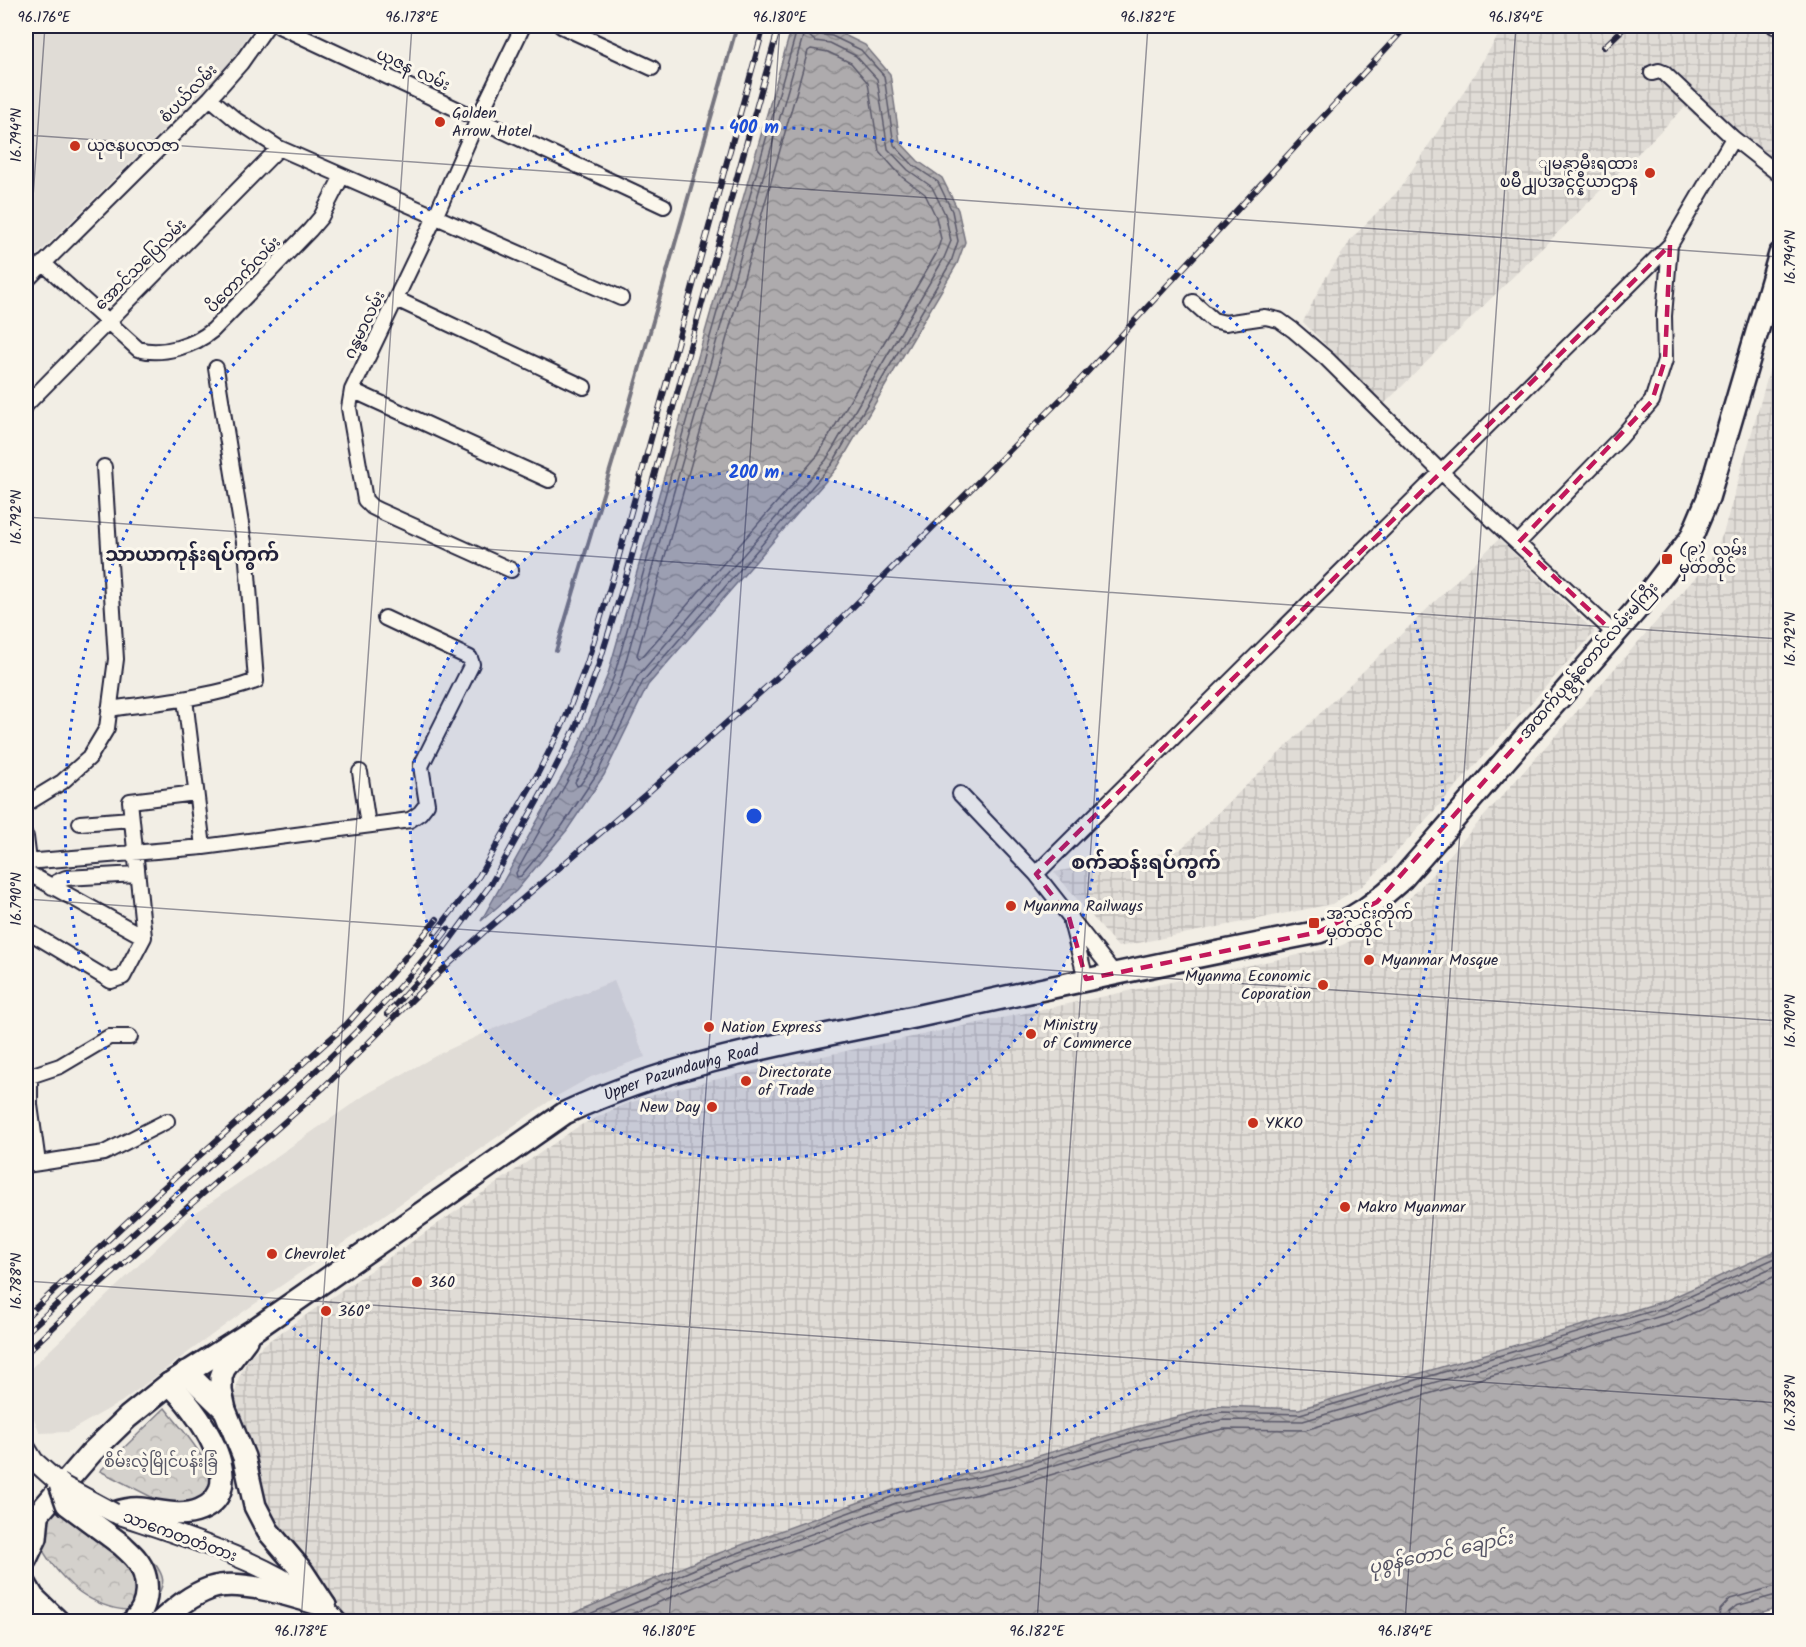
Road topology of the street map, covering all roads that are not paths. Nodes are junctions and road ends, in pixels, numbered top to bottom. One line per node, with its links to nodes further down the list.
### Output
1 (267, 26): 9 (street, စံပယ်လမ်း)
2 (279, 26): 10 (street, ယုဇန လမ်း)
3 (523, 26): 10 (street, ဂန္ဓမာလမ်း)
4 (561, 26): 7 (street)
5 (1774, 26): 6 (street)
6 (1780, 28)
7 (652, 68)
8 (1652, 73): 11 (street)
9 (210, 98): 12 (street); 19 (street, စံပယ်လမ်း)
10 (478, 119): 15 (street, ယုဇန လမ်း); 16 (street, ဂန္ဓမာလမ်း)
11 (1733, 138): 13 (street); 17 (street)
12 (279, 148): 14 (street); 24 (street, အောင်သပြေလမ်း)
13 (1780, 175)
14 (342, 176): 16 (street); 24 (street, ပိတောက်လမ်း)
15 (664, 206)
16 (436, 215): 21 (street); 22 (street, ဂန္ဓမာလမ်း)
17 (1670, 245): 30 (street); 32 (street)
18 (1780, 254): 35 (main road, အထက်ပုစွန်တောင်လမ်းမကြီး)
19 (43, 263): 20 (street, စံပယ်လမ်း); 24 (street)
20 (26, 280)
21 (621, 298)
22 (396, 299): 26 (street); 27 (street, ဂန္ဓမာလမ်း)
23 (1193, 302): 30 (street)
24 (107, 322): 28 (street, အောင်သပြေလမ်း)
25 (216, 368): 36 (street)
26 (584, 387)
27 (352, 390): 31 (street); 33 (street, ဂန္ဓမာလမ်း)
28 (26, 405)
29 (104, 467): 37 (street)
30 (1440, 471): 32 (street); 50 (street)
31 (549, 480)
32 (1518, 543): 35 (street)
33 (511, 570)
34 (385, 618): 44 (street)
35 (1615, 634): 54 (main road, အထက်ပုစွန်တောင်လမ်းမကြီး)
36 (185, 699): 37 (street); 39 (street)
37 (109, 709): 41 (street)
38 (360, 772): 44 (street)
39 (196, 793): 42 (street); 46 (street)
40 (960, 794): 50 (street)
41 (26, 804)
42 (131, 819): 43 (street); 47 (street)
43 (80, 824)
44 (368, 825): 46 (street)
45 (26, 837): 48 (street)
46 (203, 847): 47 (street)
47 (135, 853): 48 (street); 49 (street)
48 (27, 865): 51 (street)
49 (136, 874): 51 (street); 55 (street)
50 (1036, 874): 52 (street)
51 (52, 887): 55 (street)
52 (1069, 917): 56 (street); 57 (street)
53 (26, 930): 55 (street)
54 (1319, 932): 56 (main road, Upper Pazundaung Road)
55 (144, 937)
56 (1113, 973): 57 (main road, Upper Pazundaung Road)
57 (1086, 979): 61 (main road, Upper Pazundaung Road)
58 (130, 1037): 60 (street)
59 (167, 1121): 60 (street)
60 (32, 1164)
61 (254, 1330): 62 (main road, Upper Pazundaung Road); 63 (main road)
62 (178, 1378): 63 (main road); 66 (main road); 67 (main road)
63 (225, 1410): 70 (main road)
64 (30, 1454): 65 (main road, သာကေတတံတား)
65 (60, 1484): 66 (main road, သာကေတတံတား, bridge); 74 (main road, bridge)
66 (114, 1513): 70 (main road, သာကေတတံတား)
67 (32, 1522): 68 (main road)
68 (26, 1559)
69 (26, 1585): 73 (main road)
70 (331, 1614): 75 (main road)
71 (26, 1617): 72 (main road)
72 (30, 1622)
73 (59, 1622)
74 (132, 1622)
75 (160, 1622)

